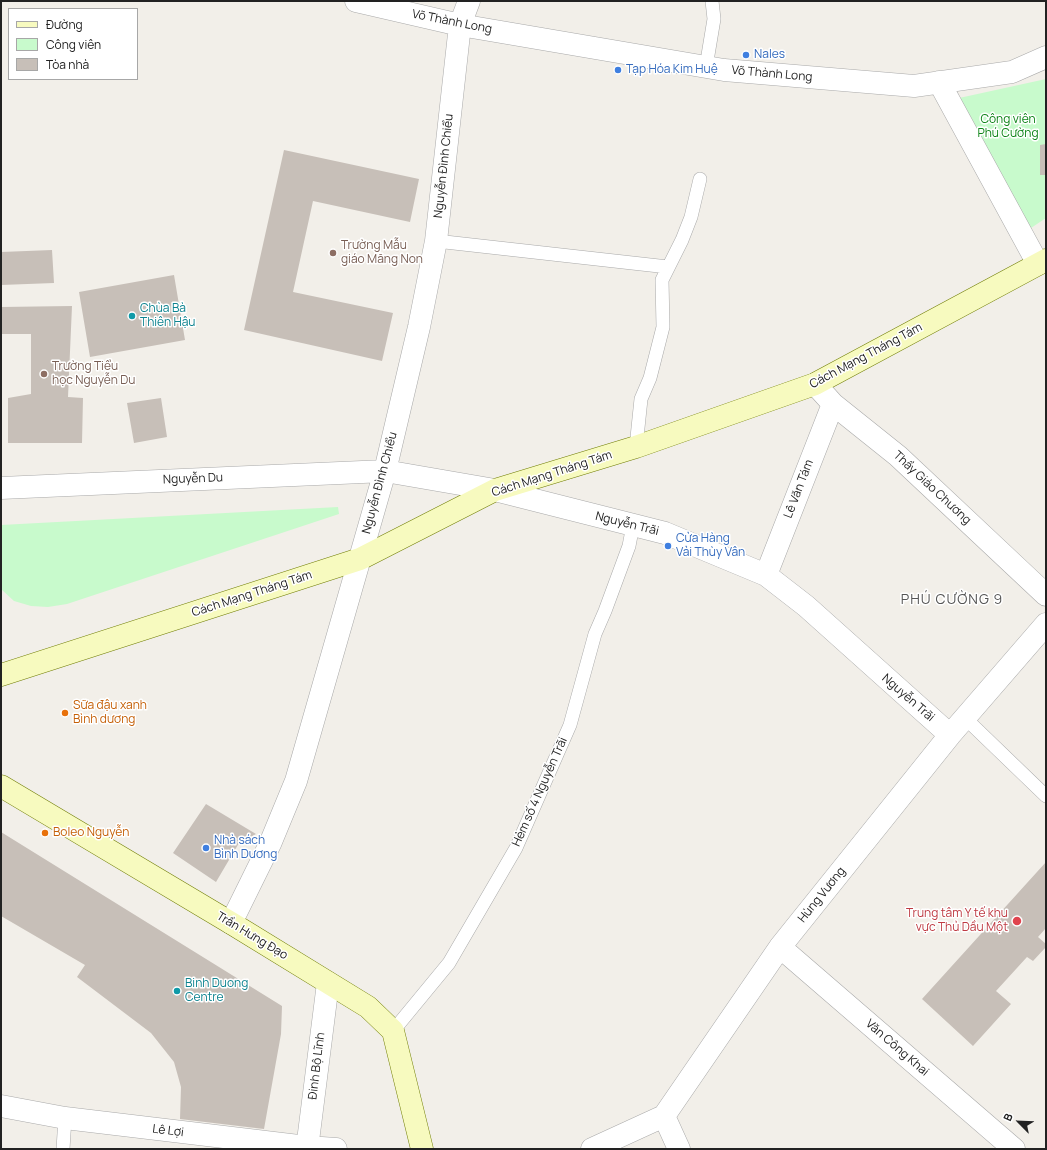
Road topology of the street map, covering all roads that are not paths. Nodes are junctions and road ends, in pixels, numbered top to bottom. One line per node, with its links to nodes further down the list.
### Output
1 (356, 1): 4 (street, Võ Thành Long)
2 (469, 1): 5 (street, Nguyễn Đình Chiểu)
3 (712, 1): 7 (lane)
4 (421, 9): 5 (street, Võ Thành Long)
5 (460, 25): 7 (street, Võ Thành Long); 10 (street, Nguyễn Đình Chiểu)
6 (1046, 57): 8 (street, Võ Thành Long)
7 (706, 67): 8 (street, Võ Thành Long)
8 (939, 82): 11 (street)
9 (700, 179): 12 (lane)
10 (436, 241): 12 (lane); 16 (street, Nguyễn Đình Chiểu)
11 (1042, 262): 13 (main road, Cách Mạng Tháng Tám)
12 (668, 267): 15 (lane)
13 (815, 384): 14 (street, Thầy Giáo Chương); 15 (main road, Cách Mạng Tháng Tám)
14 (833, 404): 21 (street, Lê Văn Tám); 22 (street, Thầy Giáo Chương)
15 (636, 447): 18 (main road, Cách Mạng Tháng Tám)
16 (384, 471): 17 (street, Nguyễn Du); 18 (street, Nguyễn Trãi); 20 (street, Nguyễn Đình Chiểu)
17 (1, 488)
18 (495, 490): 19 (street, Nguyễn Trãi); 20 (main road, Cách Mạng Tháng Tám)
19 (633, 525): 21 (street, Nguyễn Trãi); 32 (lane, Hẻm số 4 Nguyễn Trãi)
20 (360, 559): 24 (main road, Cách Mạng Tháng Tám); 29 (street, Nguyễn Đình Chiểu)
21 (766, 574): 26 (street, Nguyễn Trãi)
22 (1046, 595)
23 (1046, 624): 25 (street, Hùng Vương)
24 (1, 675)
25 (965, 718): 26 (street, Hùng Vương); 28 (lane)
26 (950, 735): 30 (street, Hùng Vương)
27 (1, 786): 29 (main road, Trần Hưng Đạo)
28 (1046, 796)
29 (231, 923): 31 (main road, Trần Hưng Đạo)
30 (780, 947): 34 (street, Hùng Vương); 42 (street, Văn Công Khai)
31 (328, 983): 32 (main road, Trần Hưng Đạo); 36 (street, Đinh Bộ Lĩnh)
32 (393, 1031): 39 (main road)
33 (1, 1106): 35 (street, Lê Lợi)
34 (664, 1116): 40 (street); 41 (street)
35 (65, 1118): 36 (street, Lê Lợi); 37 (lane)
36 (307, 1148): 38 (street, Lê Lợi)
37 (63, 1149)
38 (336, 1149)
39 (422, 1149)
40 (592, 1149)
41 (679, 1149)
42 (1014, 1149)

